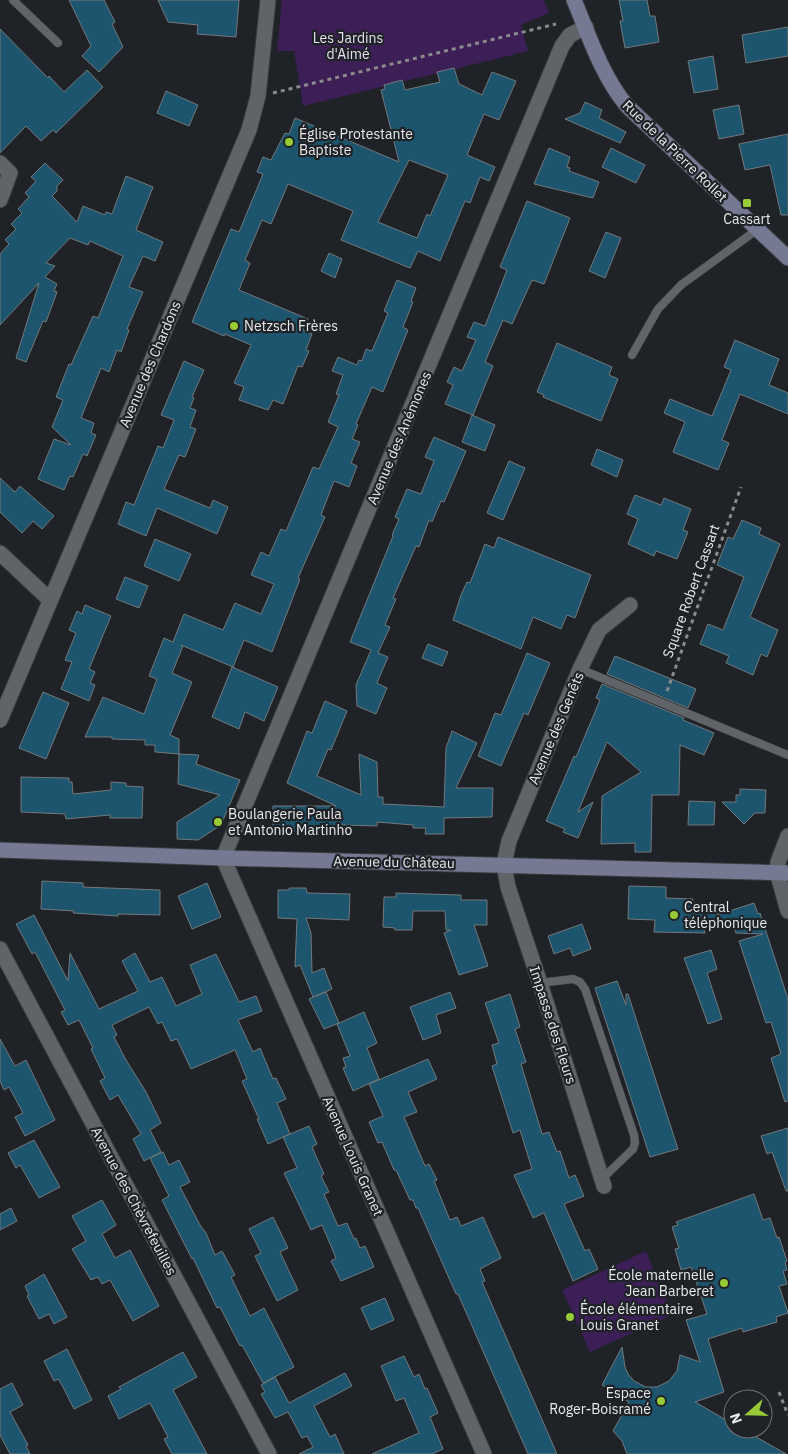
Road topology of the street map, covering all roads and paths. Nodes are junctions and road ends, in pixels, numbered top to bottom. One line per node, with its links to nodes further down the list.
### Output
1 (13, 0): 6 (lane)
2 (268, 0): 7 (street, Avenue des Chardons)
3 (574, 0): 4 (street, Rue de la Pierre Rollet)
4 (586, 27): 5 (street); 10 (street, Rue de la Pierre Rollet)
5 (570, 35): 7 (path); 23 (street, Avenue des Anémones)
6 (58, 43)
7 (258, 96): 15 (street, Avenue des Chardons)
8 (0, 164): 9 (street)
9 (0, 200)
10 (758, 229): 11 (street, Rue de la Pierre Rollet); 12 (lane)
11 (788, 258)
12 (632, 355)
13 (741, 487): 18 (path, Square Robert Cassart)
14 (0, 553): 15 (street)
15 (50, 600): 19 (street, Avenue des Chardons)
16 (630, 604): 17 (street, Avenue des Genêts)
17 (580, 669): 18 (lane); 24 (street, Avenue des Genêts)
18 (662, 703): 20 (lane)
19 (0, 720)
20 (788, 755)
21 (788, 836): 25 (street)
22 (0, 850): 23 (street, Avenue du Château)
23 (223, 858): 24 (street, Avenue du Château); 33 (street, Avenue Louis Granet)
24 (504, 864): 25 (street, Avenue du Château); 28 (street, Impasse des Fleurs)
25 (782, 872): 26 (street)
26 (788, 911)
27 (0, 949): 32 (street, Avenue des Chèvrefeuilles)
28 (540, 983): 29 (street, Impasse des Fleurs); 29 (lane)
29 (603, 1182)
30 (779, 1392): 31 (path)
31 (788, 1415)
32 (269, 1454)
33 (484, 1454)

